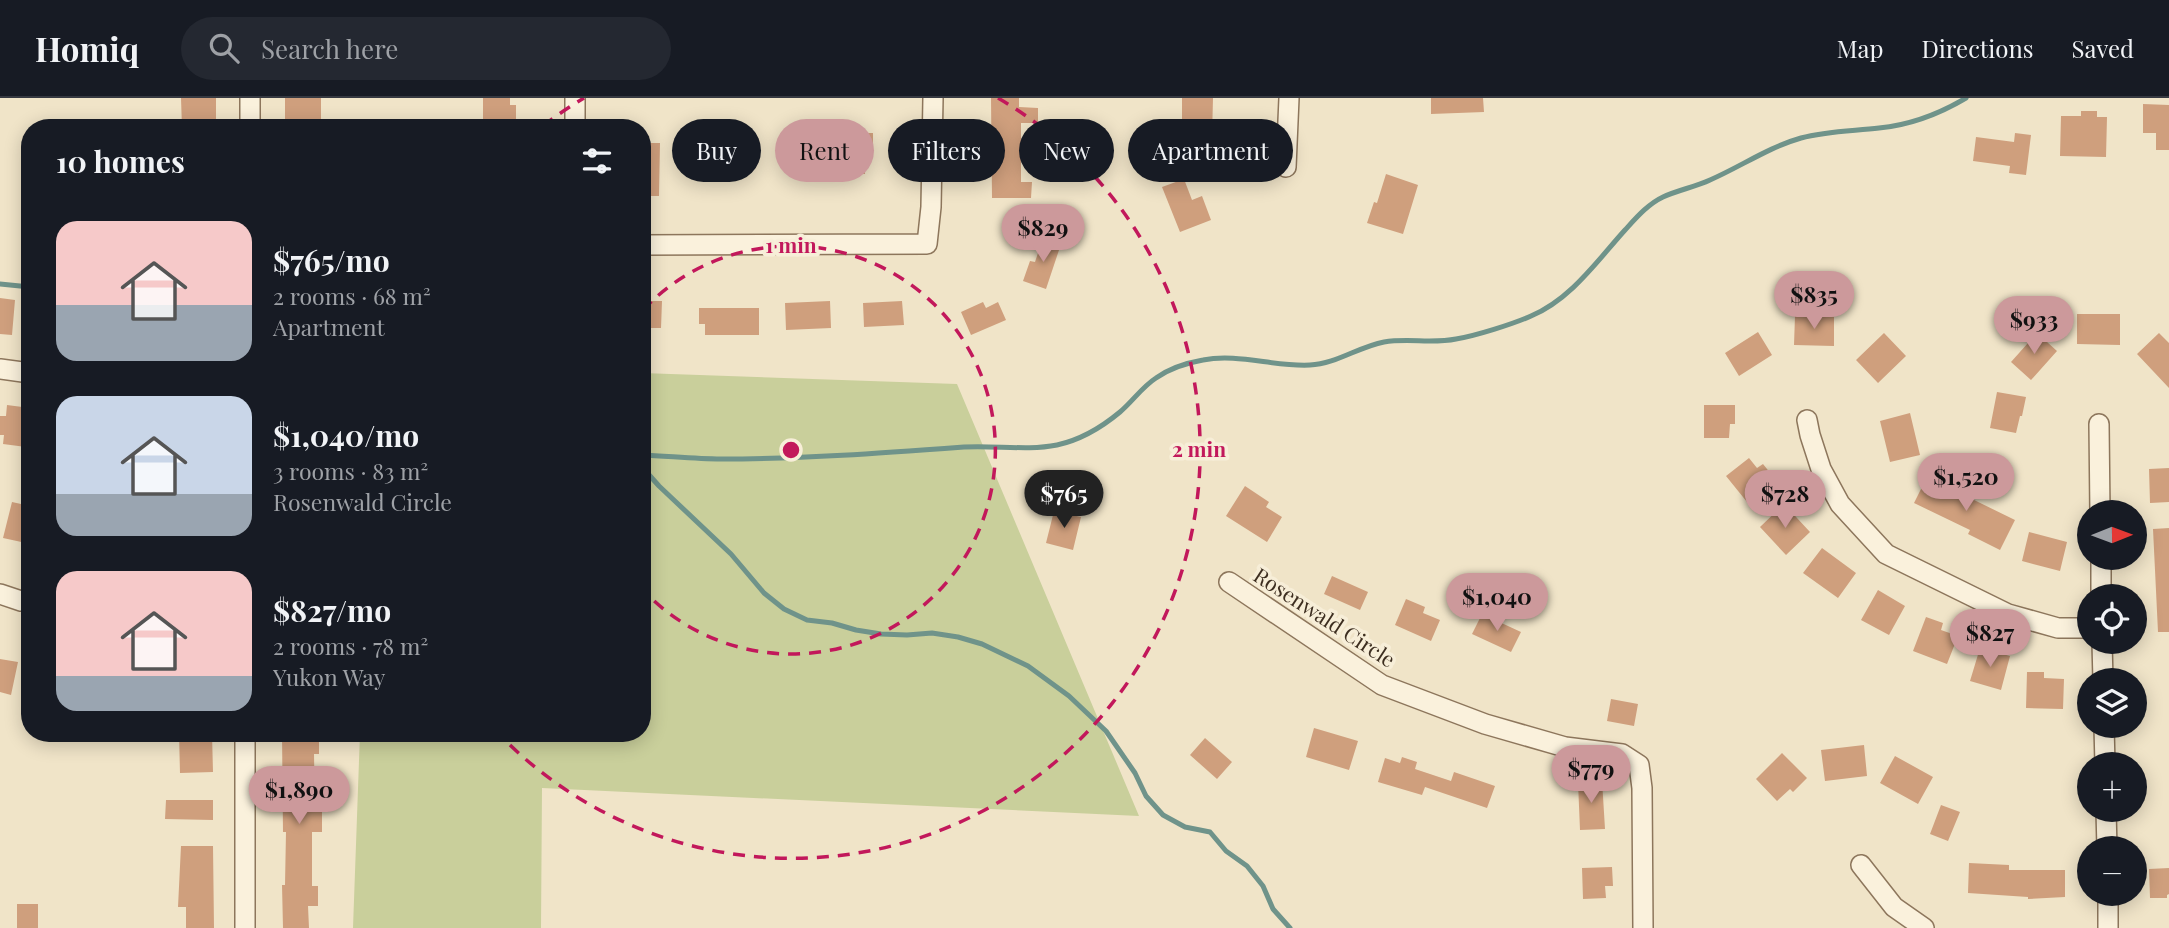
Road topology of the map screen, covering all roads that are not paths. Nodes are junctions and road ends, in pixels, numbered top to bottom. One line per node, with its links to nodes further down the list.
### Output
1 (250, 98): 5 (street)
2 (575, 98): 6 (street)
3 (933, 98): 8 (street)
4 (1289, 98): 7 (street)
5 (250, 119)
6 (575, 119)
7 (1288, 119)
8 (651, 245)
9 (0, 369): 10 (street)
10 (21, 372)
11 (1807, 420): 17 (street)
12 (2099, 424): 13 (street)
13 (2100, 500)
14 (1229, 582): 22 (street, Rosenwald Circle)
15 (0, 594): 16 (street)
16 (21, 601)
17 (2077, 628)
18 (245, 742): 21 (street)
19 (1861, 864): 23 (street)
20 (2108, 906): 24 (street)
21 (245, 928)
22 (1643, 928)
23 (1924, 928)
24 (2108, 928)

